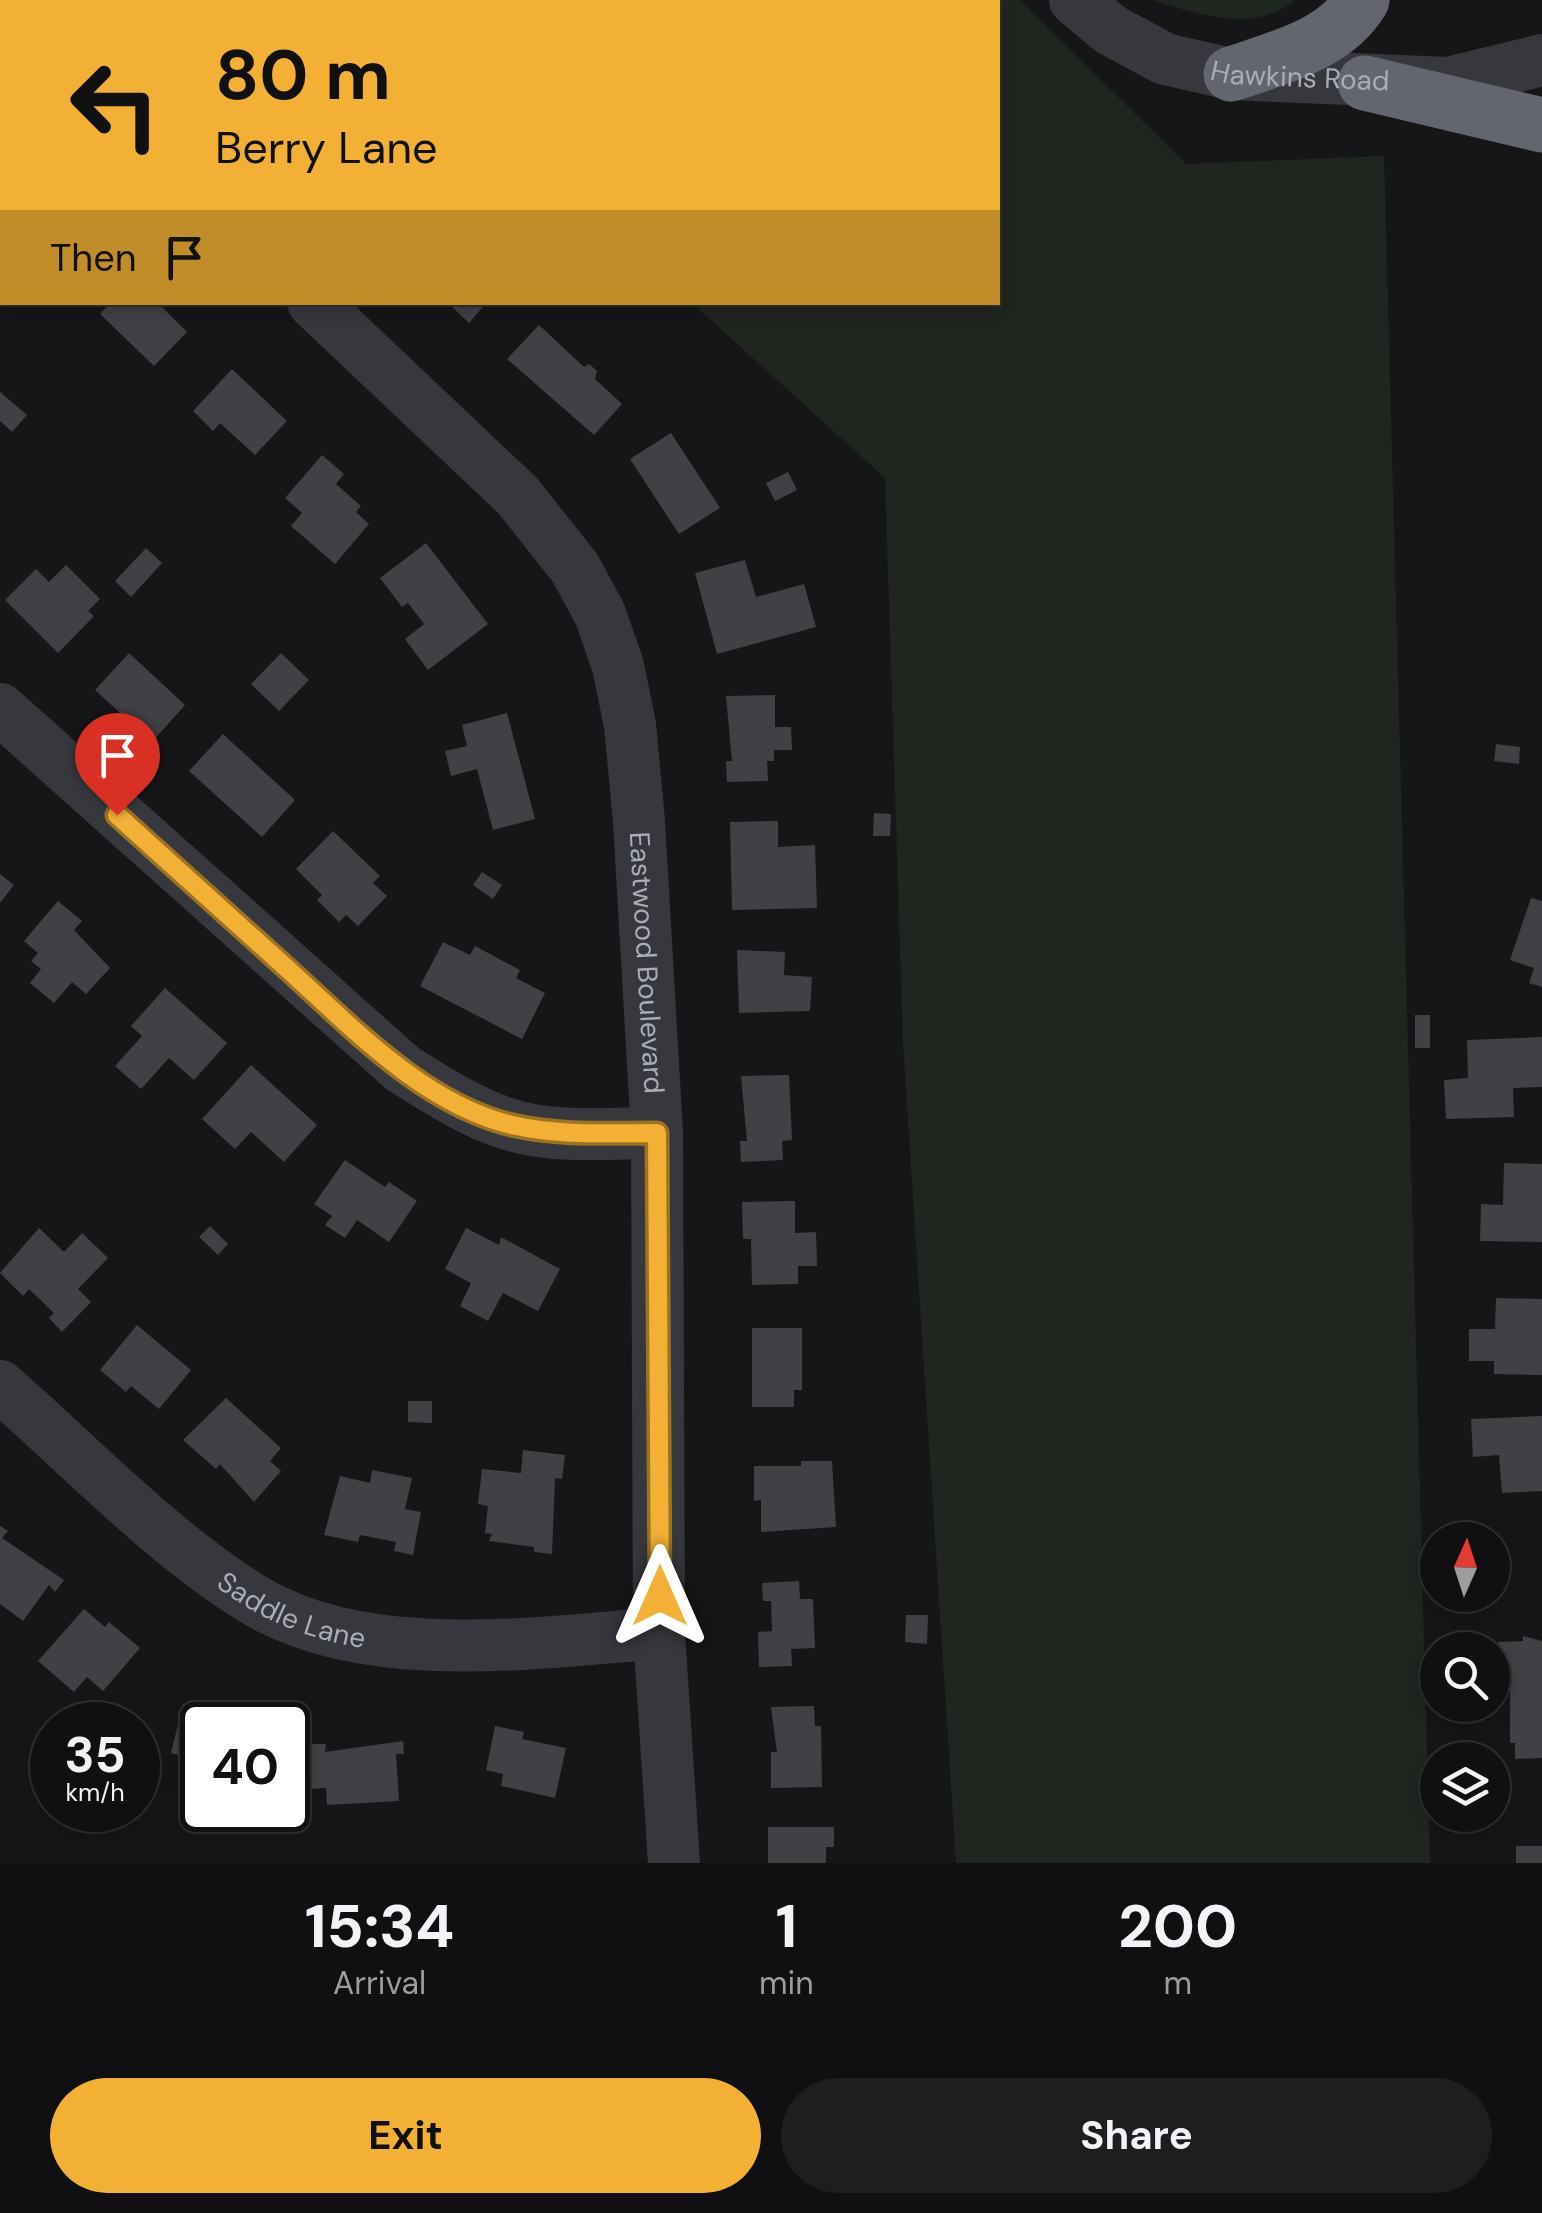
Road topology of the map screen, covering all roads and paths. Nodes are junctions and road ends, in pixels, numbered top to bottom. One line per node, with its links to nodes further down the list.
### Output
1 (1075, 0): 4 (street, Hawkins Road)
2 (1362, 0): 4 (highway)
3 (1542, 60): 5 (street, Hawkins Road)
4 (1231, 74): 5 (street, Hawkins Road)
5 (1365, 82): 6 (highway)
6 (1542, 126)
7 (316, 305): 9 (street, Eastwood Boulevard)
8 (0, 709): 9 (street)
9 (657, 1133): 11 (street, Eastwood Boulevard)
10 (0, 1386): 11 (street, Saddle Lane)
11 (659, 1633): 12 (street, Eastwood Boulevard)
12 (674, 1863)

